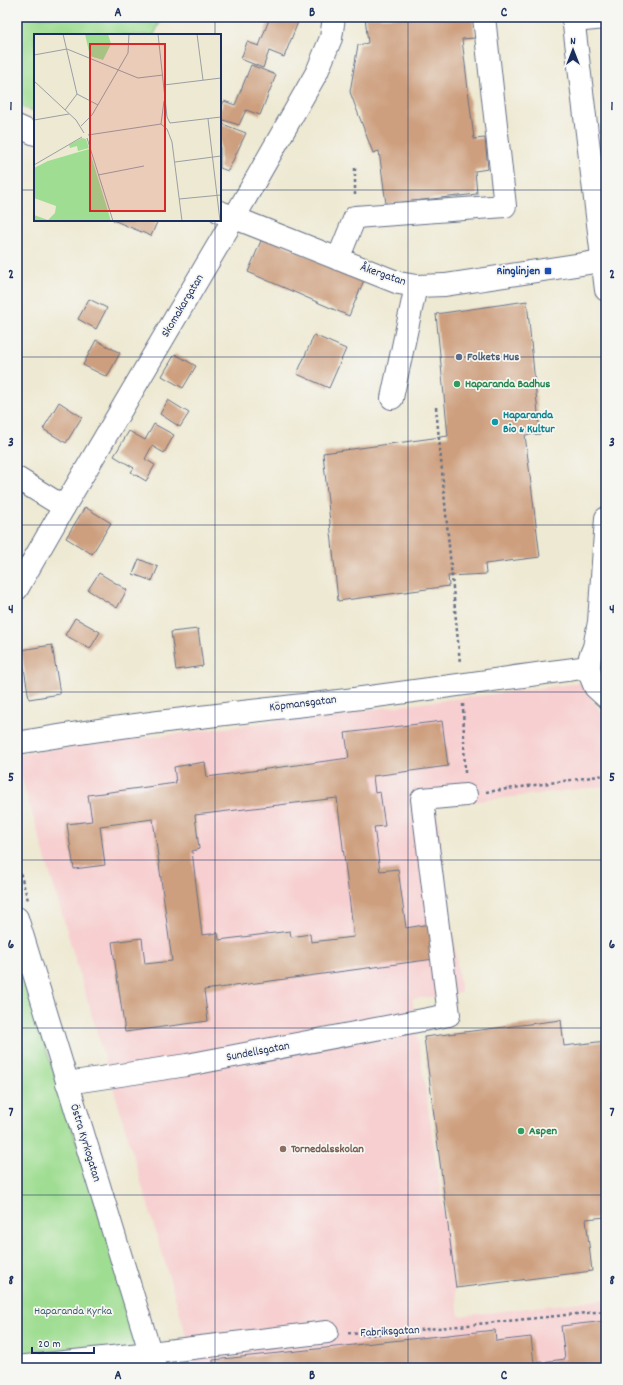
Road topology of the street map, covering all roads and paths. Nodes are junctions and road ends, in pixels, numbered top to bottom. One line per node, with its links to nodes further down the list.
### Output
1 (334, 17): 9 (street, Skomakargatan)
2 (484, 17): 10 (street)
3 (606, 18): 4 (street)
4 (573, 19): 8 (street)
5 (17, 126): 6 (street)
6 (34, 134)
7 (355, 168): 10 (path)
8 (599, 169): 12 (street)
9 (227, 215): 11 (street, Åkergatan); 18 (street, Skomakargatan)
10 (355, 217): 11 (street)
11 (338, 259): 13 (street, Åkergatan)
12 (602, 261): 13 (street, Åkergatan); 14 (street)
13 (416, 286): 15 (street)
14 (606, 290)
15 (392, 398)
16 (436, 407): 22 (path)
17 (17, 478): 18 (street)
18 (64, 507): 20 (street, Skomakargatan)
19 (606, 518): 21 (street)
20 (17, 589)
21 (596, 650): 22 (street, Köpmansgatan); 23 (street)
22 (462, 684): 24 (street, Köpmansgatan); 26 (path)
23 (606, 697)
24 (17, 744)
25 (606, 775): 26 (path)
26 (466, 794): 28 (street, Sundellsgatan)
27 (17, 918): 28 (street, Östra Kyrkogatan)
28 (67, 1083): 31 (street, Östra Kyrkogatan)
29 (606, 1311): 30 (path, Fabriksgatan)
30 (327, 1332): 31 (street)
31 (152, 1361): 32 (street)
32 (17, 1367)

